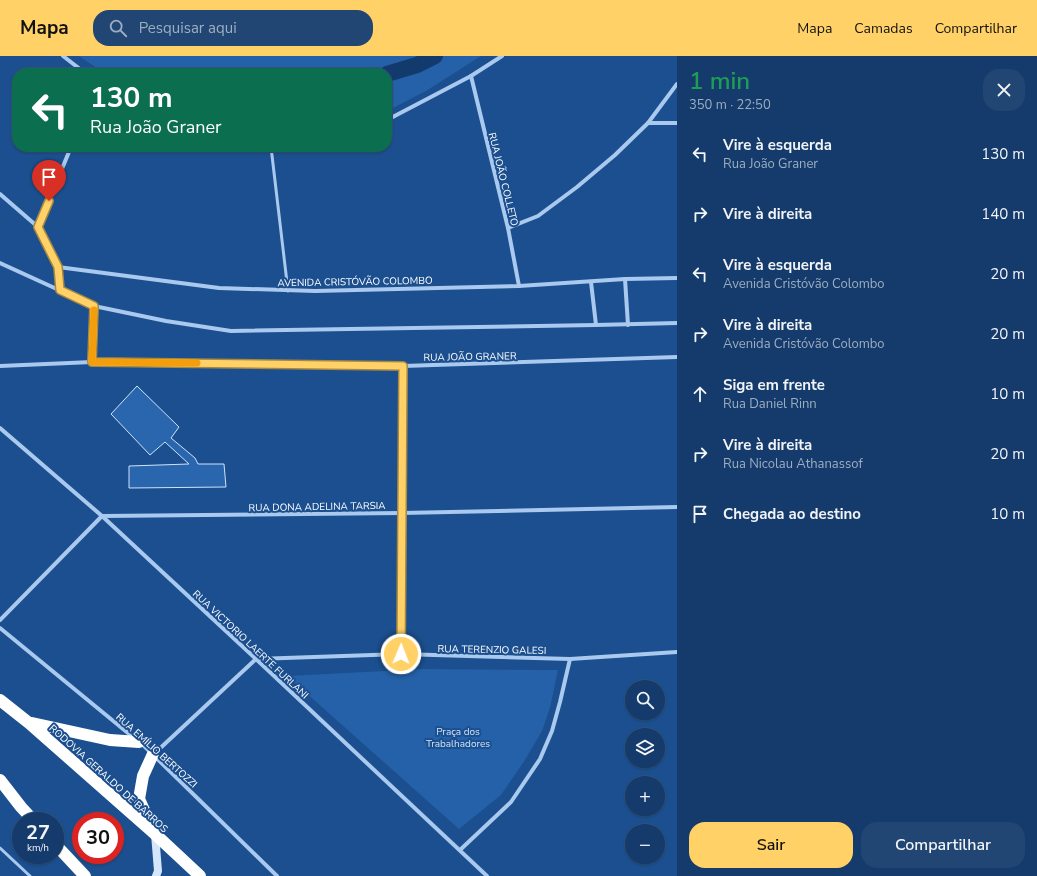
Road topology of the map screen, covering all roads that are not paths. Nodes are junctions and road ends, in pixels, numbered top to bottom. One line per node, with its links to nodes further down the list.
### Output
1 (63, 56): 3 (street)
2 (502, 56): 4 (street)
3 (79, 68)
4 (471, 76): 6 (street); 13 (street, RUA JOÃO COLLETO)
5 (677, 84): 7 (street)
6 (392, 117)
7 (648, 123): 8 (street); 13 (street)
8 (677, 123)
9 (69, 152): 12 (street)
10 (272, 152): 21 (lane)
11 (0, 194): 12 (street)
12 (38, 227): 15 (street)
13 (508, 228): 19 (street, RUA JOÃO COLLETO)
14 (0, 263): 20 (street)
15 (58, 267): 20 (street); 21 (street, AVENIDA CRISTÓVÃO COLOMBO)
16 (677, 278): 17 (street, AVENIDA CRISTÓVÃO COLOMBO)
17 (625, 279): 18 (street, AVENIDA CRISTÓVÃO COLOMBO); 25 (street)
18 (591, 282): 19 (street, AVENIDA CRISTÓVÃO COLOMBO); 24 (street)
19 (520, 286): 21 (street, AVENIDA CRISTÓVÃO COLOMBO)
20 (60, 290): 22 (street)
21 (288, 291)
22 (94, 306): 24 (street); 27 (street)
23 (677, 322): 25 (street)
24 (596, 325): 25 (street)
25 (628, 325)
26 (677, 358): 29 (street, RUA JOÃO GRANER)
27 (92, 362): 28 (street, RUA JOÃO GRANER); 29 (street, RUA JOÃO GRANER)
28 (0, 366)
29 (403, 366): 32 (street)
30 (0, 428): 33 (street, RUA VICTORIO LAERTE FURLANI)
31 (677, 507): 32 (street, RUA DONA ADELINA TARSIA)
32 (402, 513): 33 (street, RUA DONA ADELINA TARSIA); 37 (street)
33 (102, 516): 34 (street); 38 (street, RUA VICTORIO LAERTE FURLANI)
34 (0, 620)
35 (0, 628): 42 (street, RUA EMÍLIO BERTOZZI)
36 (677, 652): 39 (street, RUA TERENZIO GALESI)
37 (401, 654): 38 (street, RUA TERENZIO GALESI); 39 (street, RUA TERENZIO GALESI)
38 (256, 659): 43 (street); 48 (street, RUA VICTORIO LAERTE FURLANI)
39 (570, 659): 48 (street)
40 (0, 700): 41 (highway, RODOVIA GERALDO DE BARROS)
41 (30, 723): 42 (highway); 46 (highway, RODOVIA GERALDO DE BARROS)
42 (139, 742): 43 (street, RUA EMÍLIO BERTOZZI)
43 (153, 754): 46 (highway); 54 (street, RUA EMÍLIO BERTOZZI)
44 (0, 780): 45 (highway)
45 (26, 812)
46 (155, 834): 52 (main road); 53 (highway, RODOVIA GERALDO DE BARROS)
47 (0, 848): 50 (lane)
48 (460, 850): 55 (street, RUA VICTORIO LAERTE FURLANI)
49 (64, 854): 51 (highway)
50 (30, 876)
51 (85, 876)
52 (156, 876)
53 (200, 876)
54 (277, 876)
55 (487, 876)

